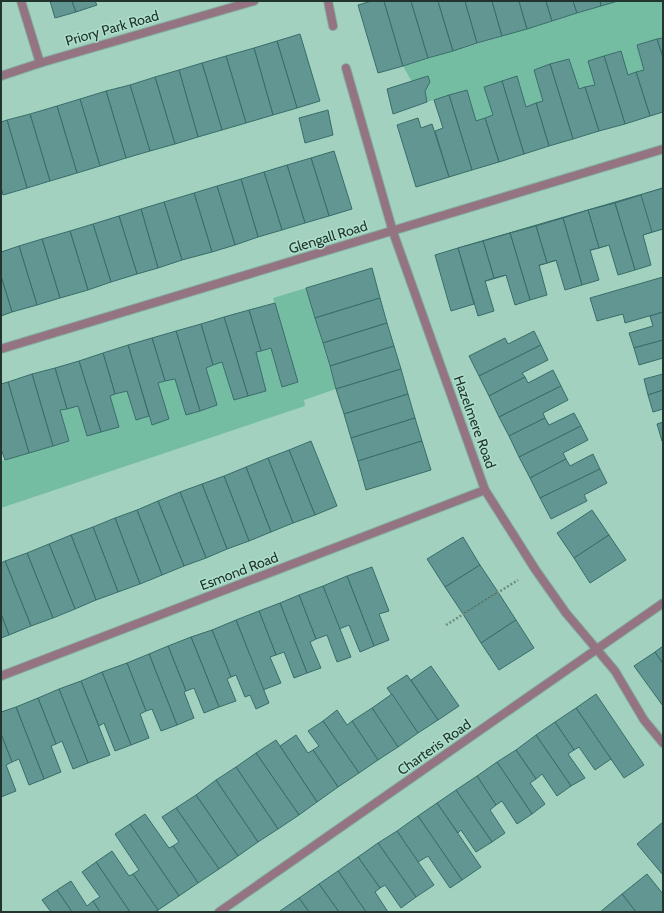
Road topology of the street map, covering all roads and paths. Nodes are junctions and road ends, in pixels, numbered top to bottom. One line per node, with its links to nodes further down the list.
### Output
1 (21, 1): 5 (street)
2 (254, 1): 5 (street, Priory Park Road)
3 (328, 1): 4 (street)
4 (333, 26)
5 (40, 63): 7 (street, Priory Park Road)
6 (346, 68): 9 (street, Hazelmere Road)
7 (1, 76)
8 (663, 149): 9 (street, Glengall Road)
9 (393, 232): 10 (street, Glengall Road); 11 (street, Hazelmere Road)
10 (1, 349)
11 (485, 490): 12 (street, Hazelmere Road); 16 (street, Esmond Road)
12 (535, 569): 14 (path); 15 (street, Hazelmere Road)
13 (663, 603): 15 (street, Charteris Road)
14 (446, 625)
15 (596, 650): 17 (street, Hazelmere Road); 18 (street, Charteris Road)
16 (1, 676)
17 (663, 743)
18 (219, 912)

